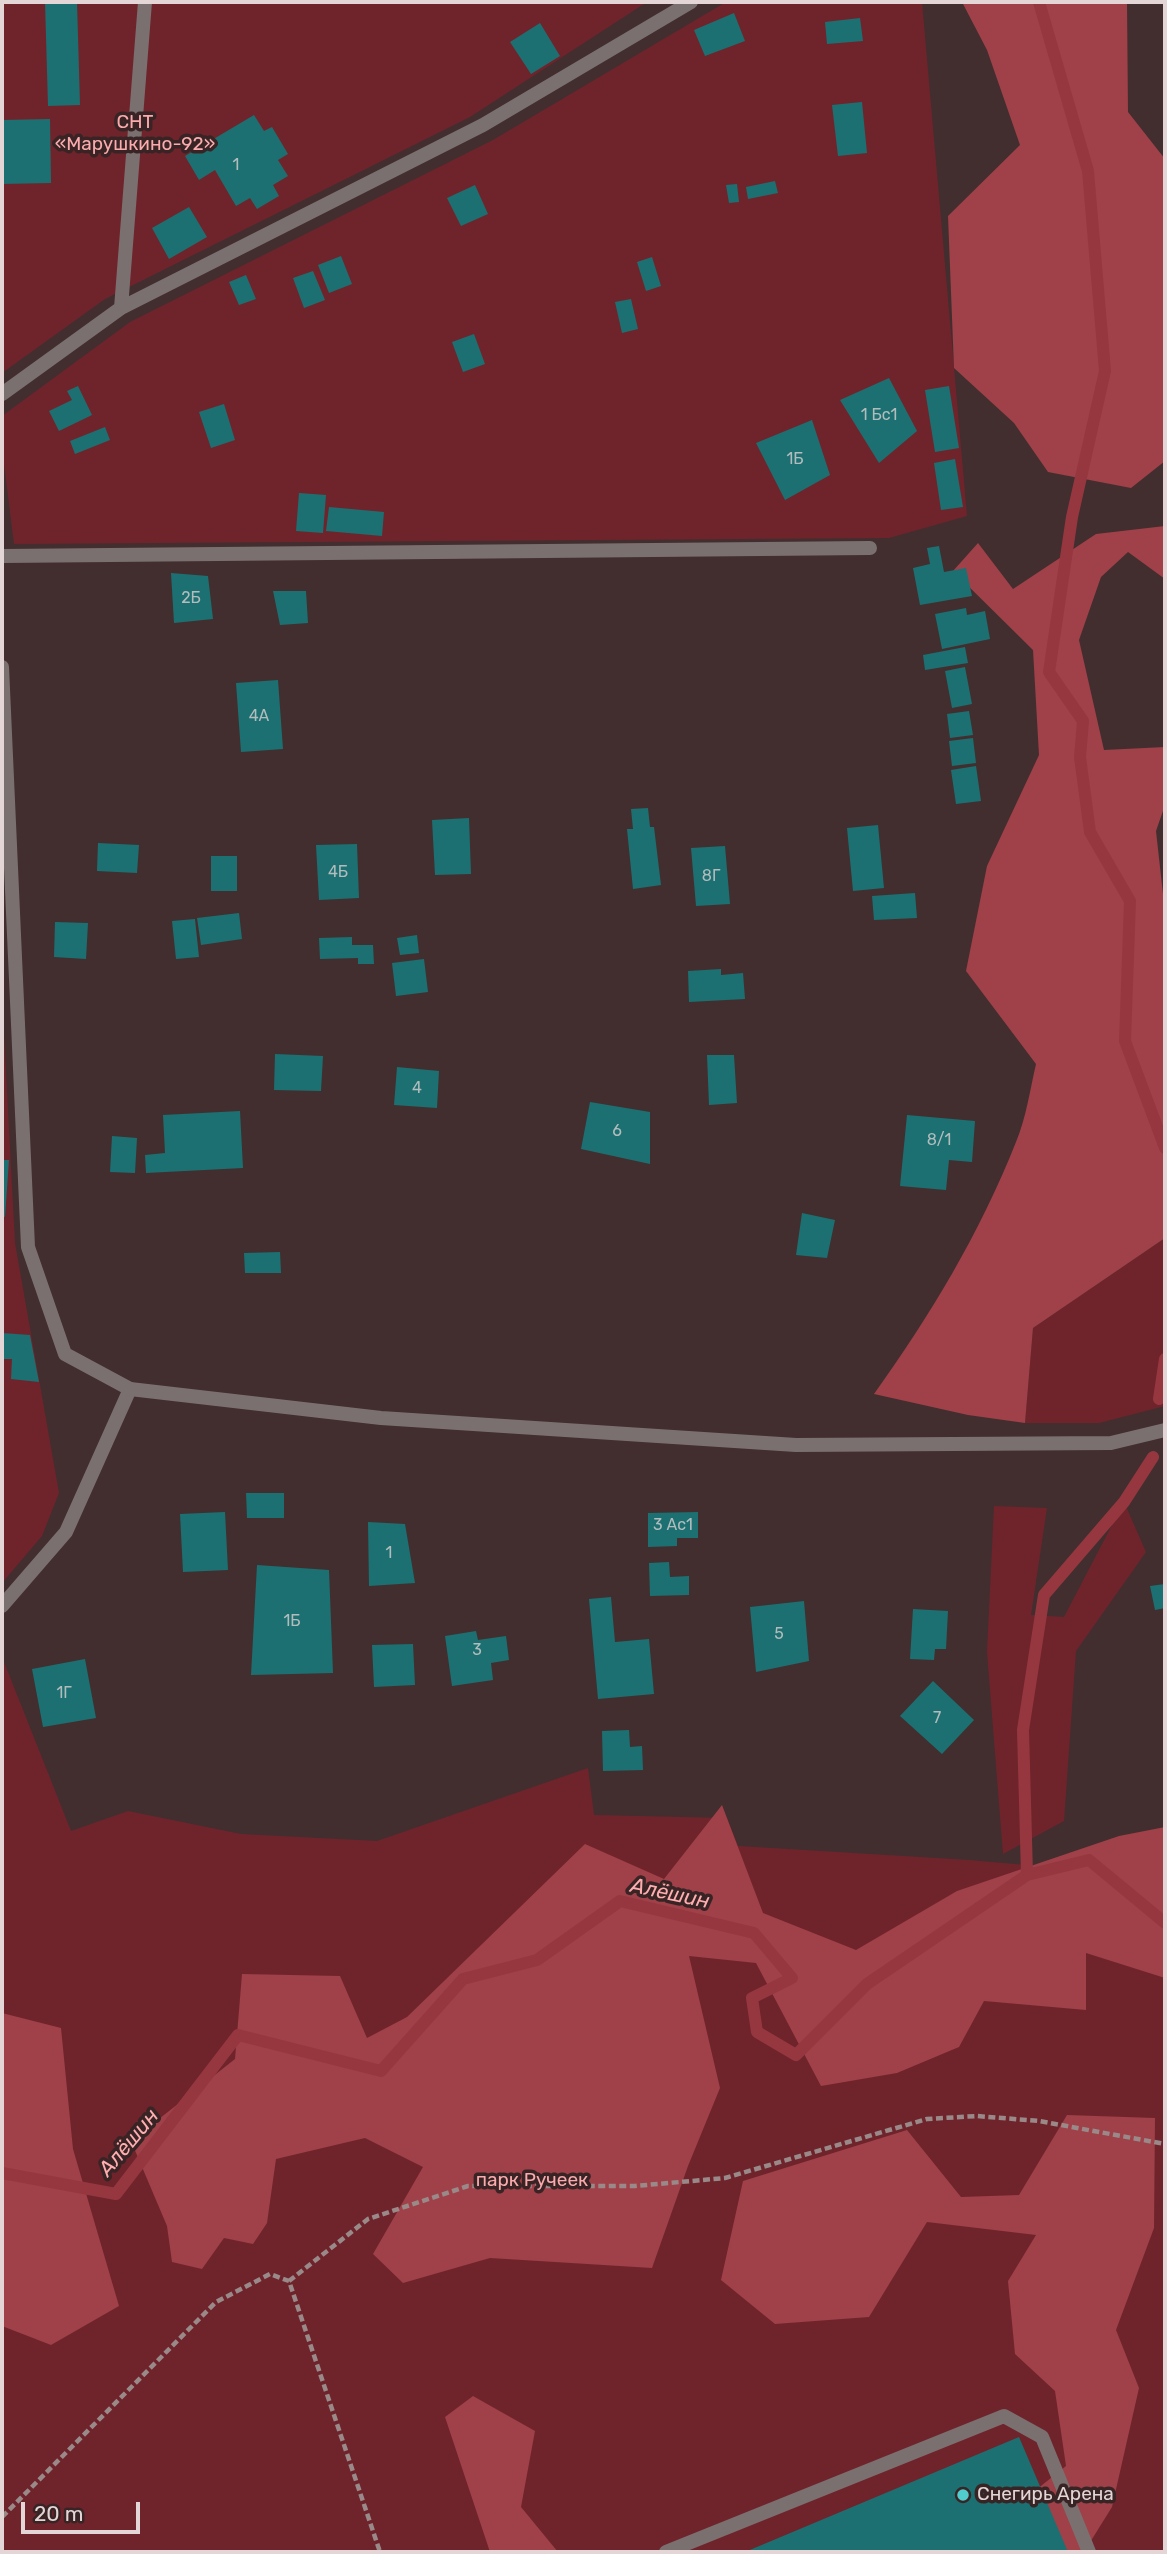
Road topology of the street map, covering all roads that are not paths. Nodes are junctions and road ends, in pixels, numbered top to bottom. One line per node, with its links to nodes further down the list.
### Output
1 (145, 2): 3 (street)
2 (691, 2): 3 (street)
3 (121, 308): 4 (street)
4 (2, 394)
5 (870, 548): 6 (street)
6 (2, 556)
7 (2, 667): 8 (street)
8 (130, 1390): 9 (street); 10 (street)
9 (1165, 1430)
10 (2, 1606)
11 (666, 2552): 12 (street)
12 (1089, 2552)

